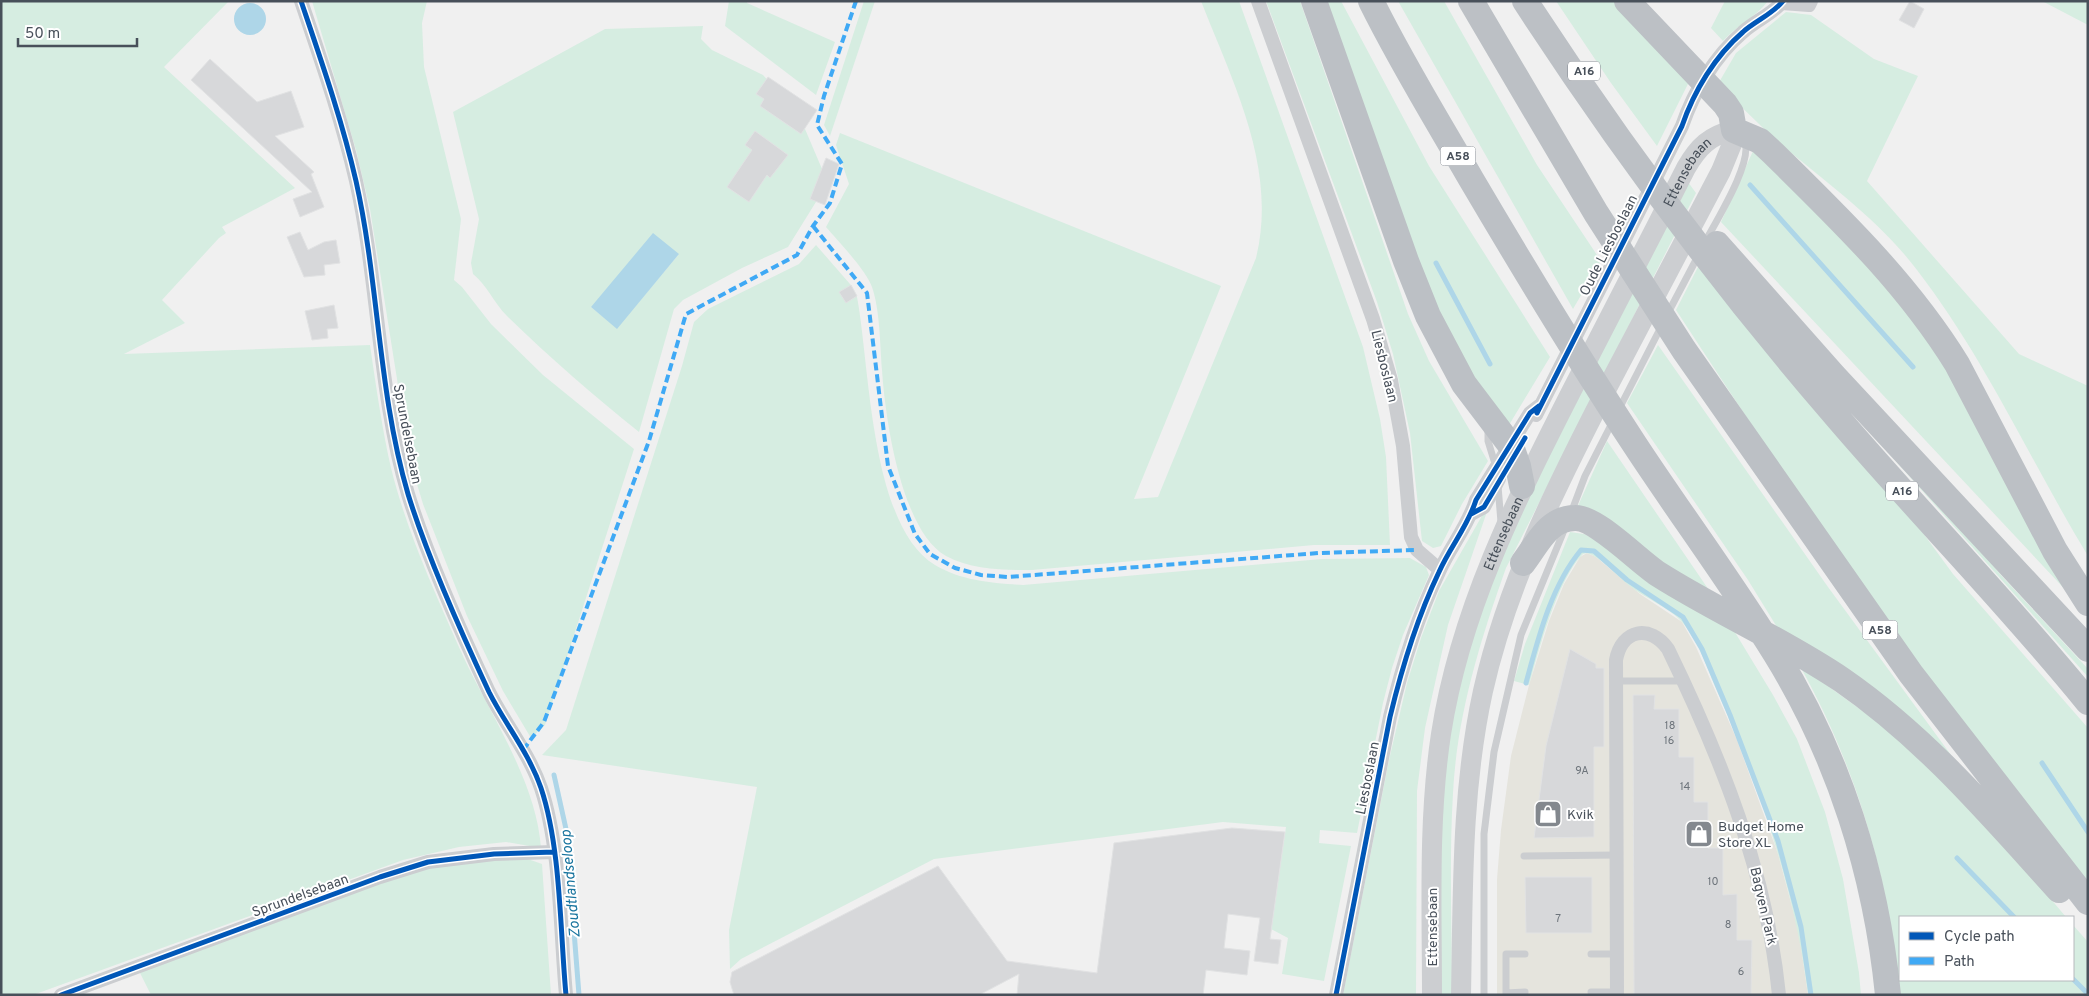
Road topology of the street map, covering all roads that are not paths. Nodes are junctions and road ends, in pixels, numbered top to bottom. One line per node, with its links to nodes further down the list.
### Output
1 (301, 1): 24 (street, Sprundelsebaan)
2 (1258, 1): 18 (street, Liesboslaan)
3 (1314, 1): 15 (highway)
4 (1371, 1): 43 (highway, A58)
5 (1471, 1): 27 (highway, A58)
6 (1526, 1): 13 (highway)
7 (1536, 1): 13 (highway, A16)
8 (1627, 1): 11 (highway)
9 (1811, 1): 10 (street, Oude Liesboslaan)
10 (1782, 2): 11 (street, Oude Liesboslaan)
11 (1707, 85): 12 (highway); 15 (street, Oude Liesboslaan)
12 (1734, 130): 15 (main road, Ettensebaan); 16 (lane); 17 (main road, Ettensebaan); 19 (highway)
13 (1631, 147): 14 (highway)
14 (1725, 268): 20 (highway, A16); 23 (highway, A16)
15 (1508, 467): 18 (street, Oude Liesboslaan); 39 (main road, Ettensebaan)
16 (1569, 518): 17 (highway); 28 (highway); 41 (lane)
17 (1522, 563): 40 (main road, Ettensebaan)
18 (1440, 570): 38 (street, Liesboslaan)
19 (2088, 602)
20 (2088, 650)
21 (1616, 681): 22 (lane); 22 (street, Bagven Park); 25 (street, Bagven Park)
22 (1683, 681): 42 (street, Bagven Park)
23 (2088, 702)
24 (554, 852): 36 (street, Sprundelsebaan); 37 (street, Sprundelsebaan)
25 (1617, 855): 26 (lane); 31 (street, Bagven Park)
26 (1524, 856)
27 (2088, 902)
28 (2088, 917)
29 (1525, 954): 35 (lane)
30 (1592, 954): 31 (lane)
31 (1617, 954): 34 (street, Bagven Park)
32 (1525, 992): 35 (lane)
33 (1591, 992): 34 (lane, Bagven Park)
34 (1617, 993)
35 (1506, 994)
36 (62, 995)
37 (566, 995)
38 (1336, 995)
39 (1432, 995)
40 (1461, 995)
41 (1484, 995)
42 (1780, 995)
43 (1888, 995)

